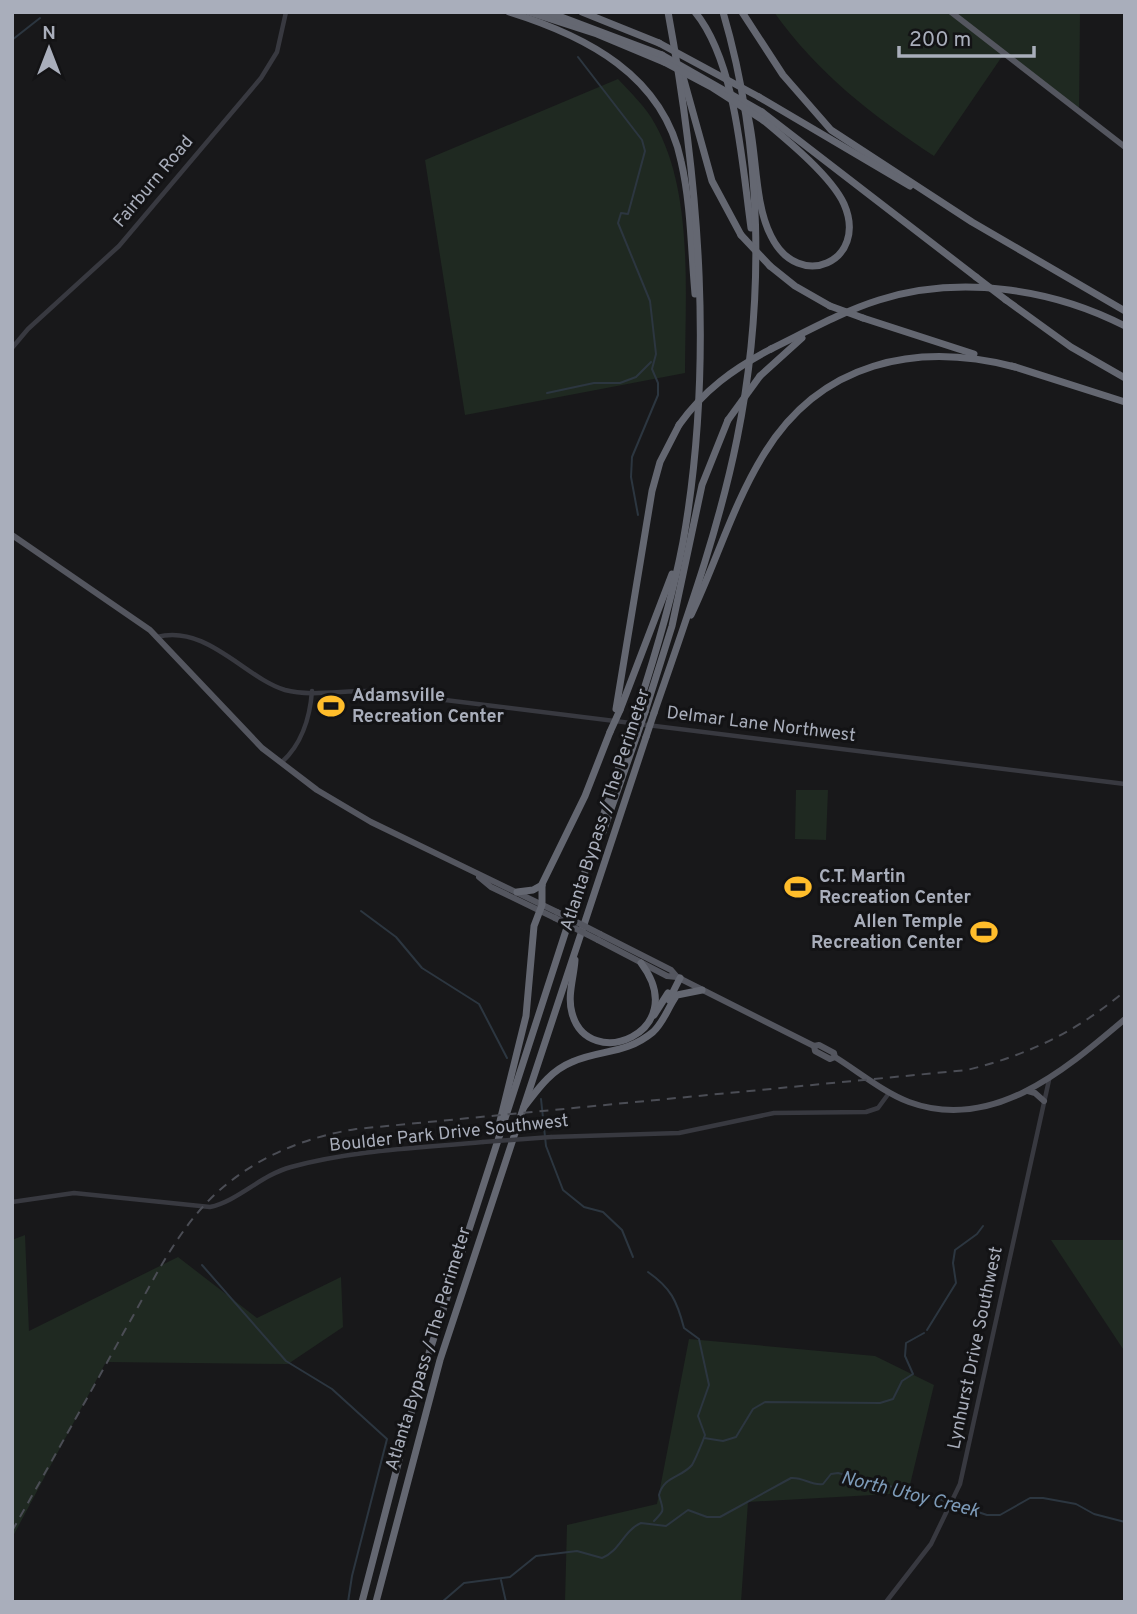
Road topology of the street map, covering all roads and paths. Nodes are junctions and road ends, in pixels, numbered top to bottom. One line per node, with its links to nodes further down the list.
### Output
1 (286, 12): 22 (street, Fairburn Road)
2 (509, 12): 21 (highway)
3 (529, 12): 11 (highway)
4 (548, 12): 11 (highway)
5 (582, 12): 16 (highway, bridge)
6 (668, 12): 12 (highway, Atlanta Bypass / The Perimeter)
7 (695, 12): 17 (highway)
8 (723, 12): 13 (highway, Atlanta Bypass / The Perimeter)
9 (742, 12): 16 (highway)
10 (951, 12): 15 (main road)
11 (663, 59): 14 (highway, bridge)
12 (679, 66): 21 (highway, Atlanta Bypass / The Perimeter); 23 (highway, bridge)
13 (739, 82): 14 (highway); 17 (highway, Atlanta Bypass / The Perimeter)
14 (762, 116): 24 (highway, bridge)
15 (1125, 147)
16 (972, 222): 18 (highway)
17 (755, 257): 29 (highway, Atlanta Bypass / The Perimeter)
18 (1125, 311)
19 (826, 322): 20 (highway); 31 (highway, bridge); 32 (highway, bridge)
20 (1125, 326)
21 (699, 347): 27 (highway, Atlanta Bypass / The Perimeter)
22 (12, 348)
23 (1015, 367): 25 (highway); 29 (highway)
24 (1125, 378)
25 (1125, 402)
26 (12, 535): 28 (main road)
27 (682, 544): 31 (highway); 32 (highway, Atlanta Bypass / The Perimeter)
28 (157, 636): 30 (street, Delmar Lane Northwest); 33 (main road)
29 (679, 641): 40 (highway, Atlanta Bypass / The Perimeter, bridge)
30 (312, 691): 33 (street); 34 (street, Delmar Lane Northwest)
31 (618, 709): 36 (highway, bridge)
32 (641, 712): 52 (highway, Atlanta Bypass / The Perimeter, bridge)
33 (281, 763): 35 (main road)
34 (1125, 784)
35 (478, 876): 37 (main road); 38 (main road)
36 (542, 884): 37 (highway); 38 (highway)
37 (517, 892): 38 (main road)
38 (540, 908): 39 (main road, bridge); 52 (highway)
39 (599, 937): 41 (main road); 42 (main road)
40 (576, 949): 44 (highway); 51 (highway, Atlanta Bypass / The Perimeter)
41 (641, 963): 42 (main road); 44 (highway)
42 (678, 977): 43 (main road); 44 (highway); 46 (highway)
43 (702, 990): 46 (highway); 49 (main road)
44 (653, 1017)
45 (1125, 1019): 47 (main road)
46 (643, 1038): 51 (highway)
47 (1049, 1080): 48 (main road); 50 (street, Lynhurst Drive Southwest)
48 (1026, 1091): 49 (main road); 50 (main road)
49 (890, 1092): 53 (street, Boulder Park Drive Southwest, bridge)
50 (1044, 1101): 56 (street, Lynhurst Drive Southwest)
51 (522, 1110): 55 (highway, Atlanta Bypass / The Perimeter)
52 (492, 1156): 54 (highway, Atlanta Bypass / The Perimeter)
53 (12, 1202)
54 (362, 1601)
55 (376, 1601)
56 (886, 1602)

